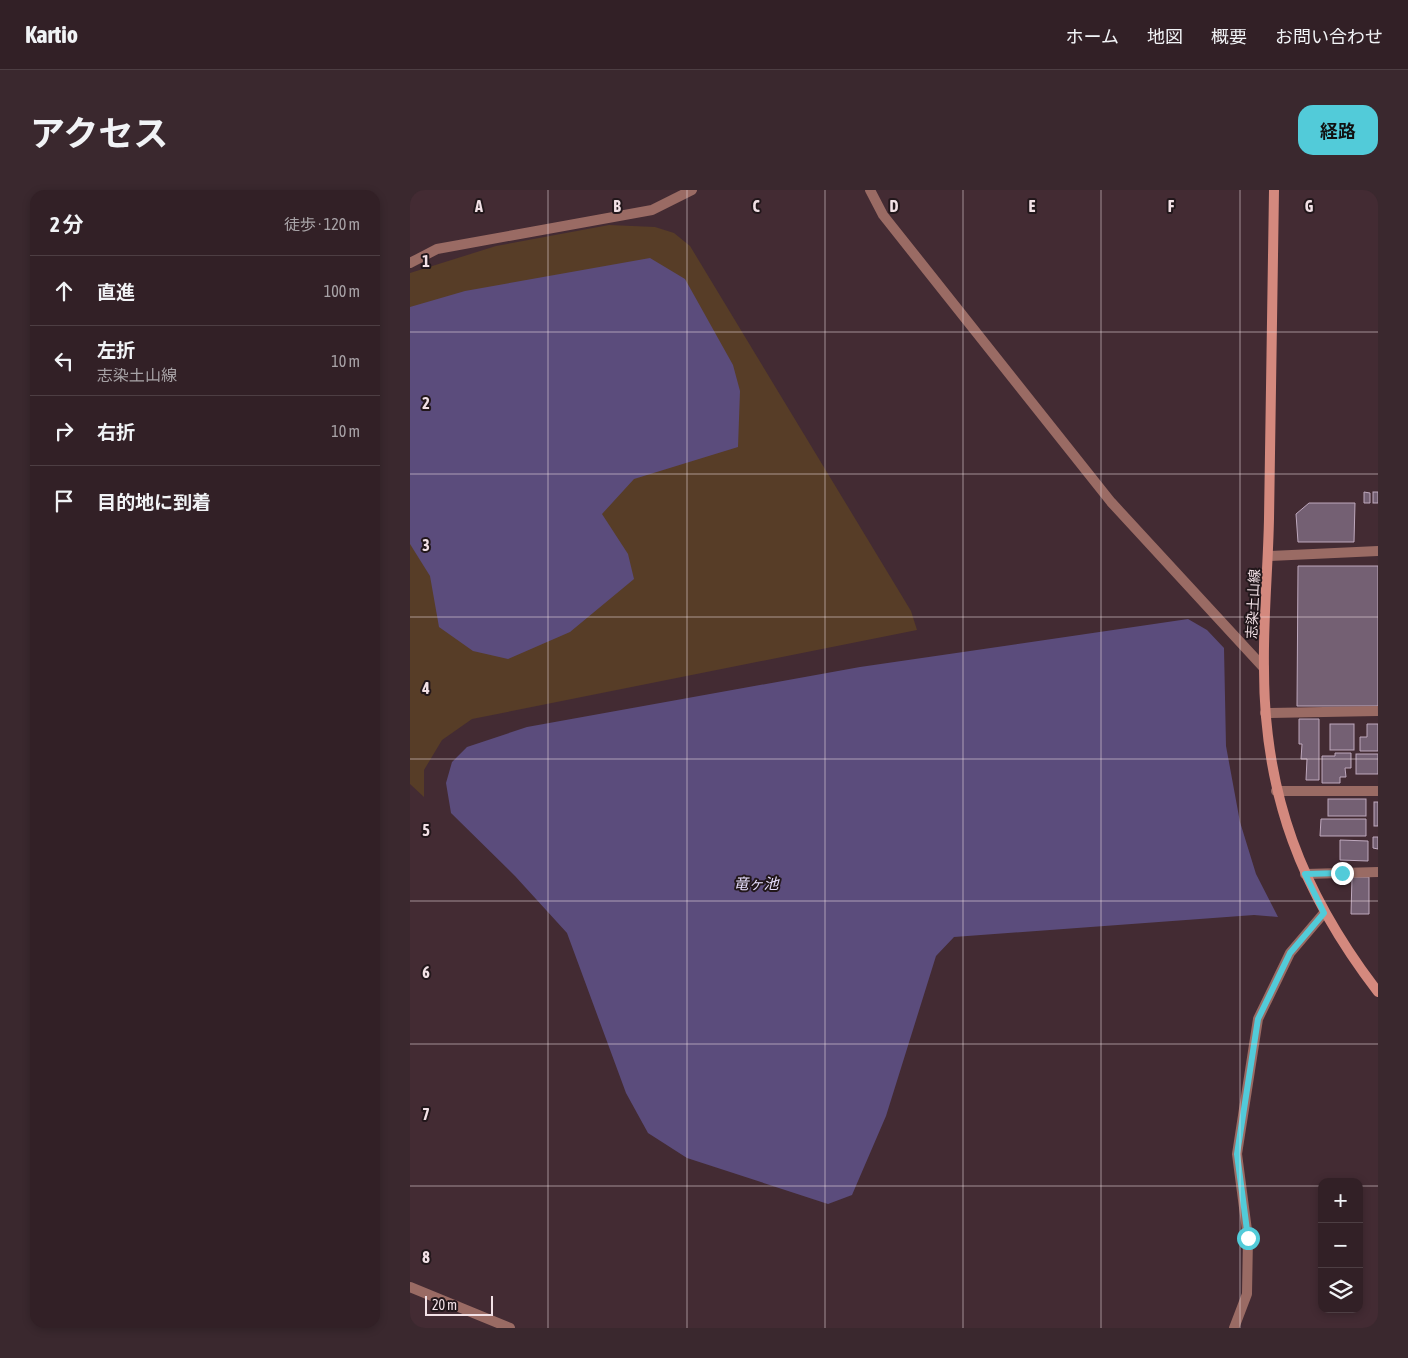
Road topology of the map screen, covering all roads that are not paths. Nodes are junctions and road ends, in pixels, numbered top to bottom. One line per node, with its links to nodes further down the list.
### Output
1 (692, 190): 4 (street)
2 (870, 190): 7 (street)
3 (1274, 190): 6 (main road, 志染土山線)
4 (410, 263)
5 (1378, 551): 6 (street)
6 (1269, 556): 7 (main road, 志染土山線)
7 (1264, 668): 9 (main road, 志染土山線)
8 (1378, 711): 9 (street)
9 (1265, 713): 10 (main road, 志染土山線)
10 (1276, 791): 11 (street); 13 (main road, 志染土山線)
11 (1378, 791)
12 (1378, 872): 13 (street)
13 (1305, 874): 14 (main road, 志染土山線)
14 (1324, 913): 15 (main road, 志染土山線); 18 (street)
15 (1378, 992)
16 (410, 1287): 17 (street)
17 (510, 1328)
18 (1234, 1328)

